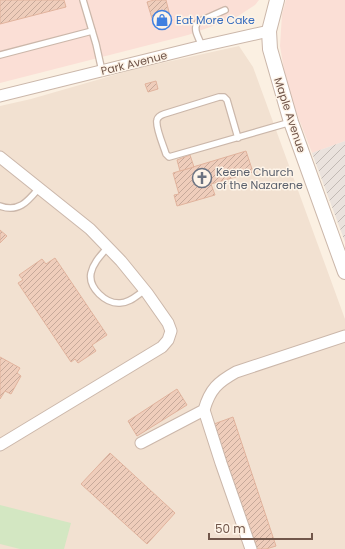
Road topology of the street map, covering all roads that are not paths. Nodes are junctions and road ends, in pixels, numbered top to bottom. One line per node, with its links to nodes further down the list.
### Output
1 (83, 0): 4 (lane)
2 (277, 0): 5 (street, Maple Avenue)
3 (225, 10): 6 (lane)
4 (92, 31): 7 (lane); 8 (lane)
5 (269, 31): 6 (street, Park Avenue); 10 (street, Maple Avenue)
6 (202, 46): 8 (street, Park Avenue)
7 (0, 55)
8 (102, 70): 9 (street, Park Avenue)
9 (0, 96)
10 (291, 122): 11 (lane); 16 (street, Maple Avenue)
11 (238, 138): 11 (lane)
12 (0, 157): 13 (street)
13 (39, 188): 14 (lane); 15 (street)
14 (0, 206)
15 (108, 247): 17 (street); 17 (lane)
16 (345, 272)
17 (145, 290): 21 (street)
18 (345, 336): 19 (street)
19 (204, 410): 20 (street); 22 (street)
20 (142, 443)
21 (0, 445)
22 (251, 549)

